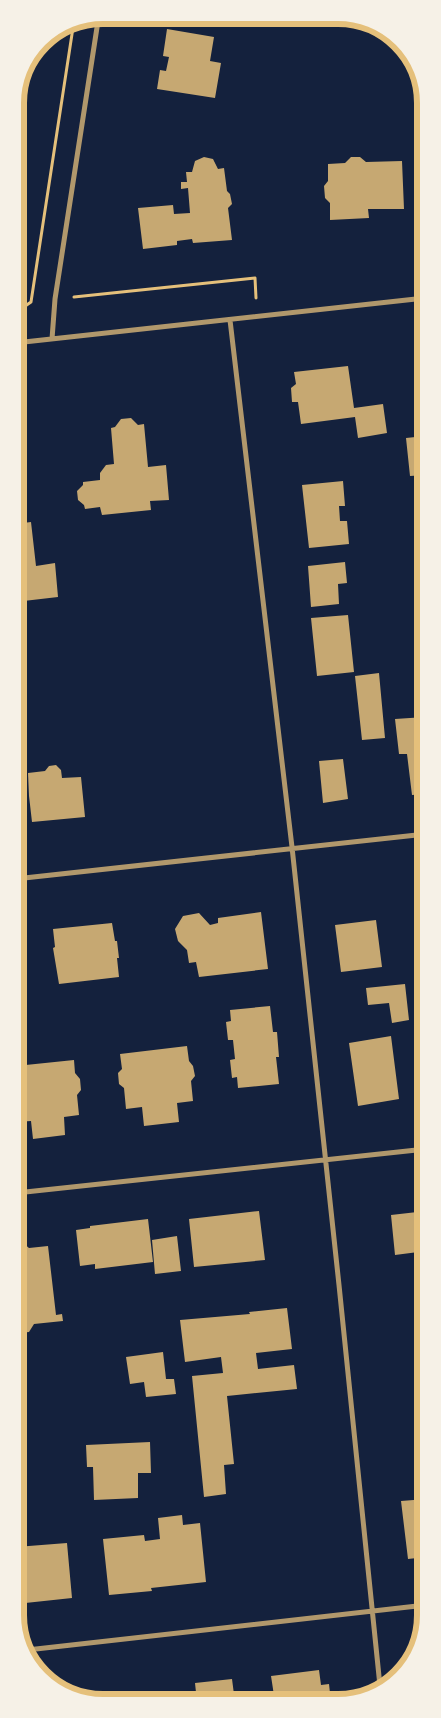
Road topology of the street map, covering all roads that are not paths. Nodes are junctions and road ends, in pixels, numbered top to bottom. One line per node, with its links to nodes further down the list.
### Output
1 (97, 24): 4 (street)
2 (417, 299): 3 (street)
3 (230, 320): 4 (street); 7 (street)
4 (52, 339): 5 (street)
5 (24, 342)
6 (417, 835): 7 (street)
7 (292, 847): 8 (street); 10 (street)
8 (24, 878)
9 (417, 1150): 10 (street)
10 (326, 1160): 11 (street); 13 (street)
11 (24, 1192)
12 (417, 1606): 13 (street)
13 (373, 1611): 14 (street); 15 (street)
14 (32, 1649)
15 (380, 1682)

